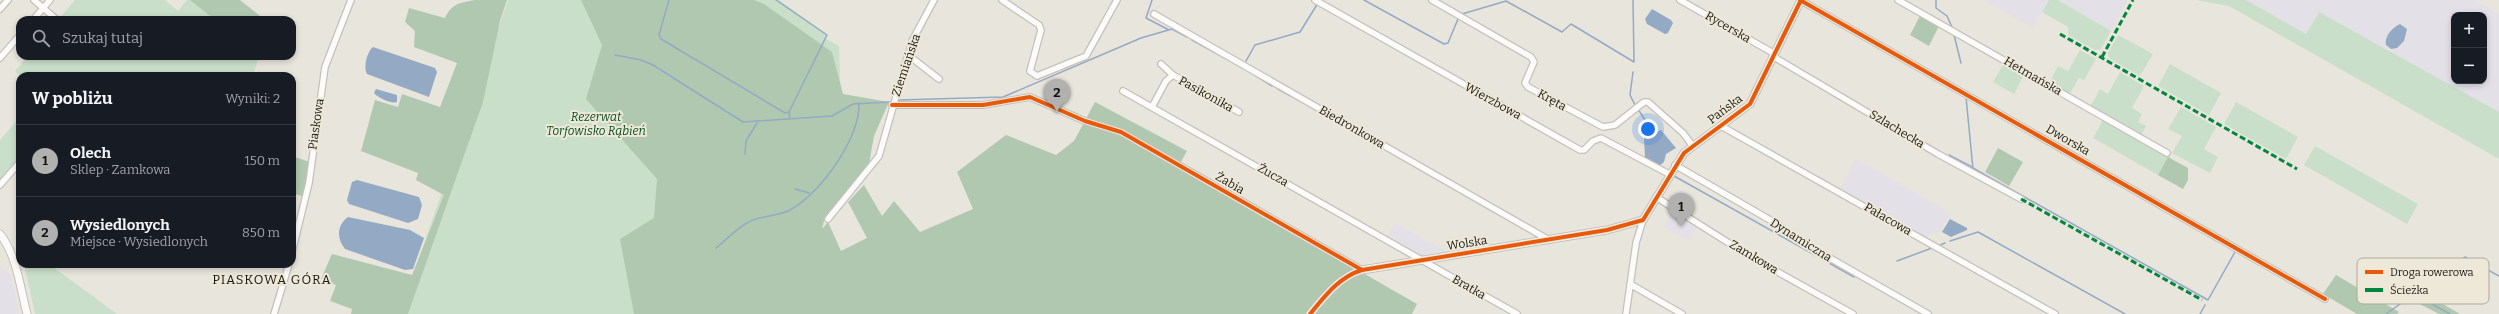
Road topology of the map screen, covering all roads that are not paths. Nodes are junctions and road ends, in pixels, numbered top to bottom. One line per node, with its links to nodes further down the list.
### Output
1 (8, 0): 14 (street)
2 (34, 0): 13 (street)
3 (50, 0): 13 (street)
4 (351, 0): 41 (street, Piaskowa)
5 (934, 0): 20 (street, Ziemiańska)
6 (1002, 0): 7 (street)
7 (1117, 0)
8 (1315, 0): 34 (street, Wierzbowa)
9 (1432, 0): 30 (street, Kręta)
10 (1680, 0): 19 (street, Rycerska)
11 (1800, 0): 19 (street, Pańska); 47 (street, Dworska)
12 (1898, 0): 31 (street, Hetmańska)
13 (43, 8): 16 (street); 17 (street)
14 (0, 9)
15 (1154, 14): 42 (street, Biedronkowa)
16 (36, 16)
17 (52, 16)
18 (16, 40): 21 (street)
19 (1775, 55): 29 (street, Pańska); 37 (street, Szlachecka)
20 (908, 56): 24 (street); 26 (street, Ziemiańska)
21 (0, 58)
22 (1161, 64): 23 (street, Pasikonika)
23 (1173, 75): 27 (street, Pasikonika); 28 (street, Pasikonika)
24 (939, 79)
25 (1123, 91): 27 (street, Żucza)
26 (892, 105): 38 (street, Ziemiańska); 45 (street, Żabia)
27 (1152, 107): 43 (street, Żucza)
28 (1239, 112)
29 (1721, 126): 30 (street, Pańska); 56 (street, Pałacowa)
30 (1692, 145): 32 (street, Pańska)
31 (2167, 154)
32 (1675, 165): 34 (street, Pańska); 55 (street, Dynamiczna)
33 (16, 167): 35 (street)
34 (1669, 174): 36 (street, Pańska)
35 (0, 185)
36 (1656, 197): 39 (street, Pańska); 54 (street, Zamkowa)
37 (2021, 200)
38 (828, 219)
39 (1643, 220): 42 (street, Wolska); 46 (street, Pańska)
40 (0, 234): 48 (street)
41 (296, 236)
42 (1549, 240): 43 (street, Wolska)
43 (1422, 260): 45 (street, Wolska); 51 (street, Bratka)
44 (288, 268): 49 (street)
45 (1362, 270): 50 (street, Wolska)
46 (1630, 284): 52 (street, Pańska); 53 (street)
47 (2325, 299)
48 (27, 314)
49 (274, 314)
50 (1310, 314)
51 (1517, 314)
52 (1626, 314)
53 (1682, 314)
54 (1853, 314)
55 (1928, 314)
56 (2054, 314)

